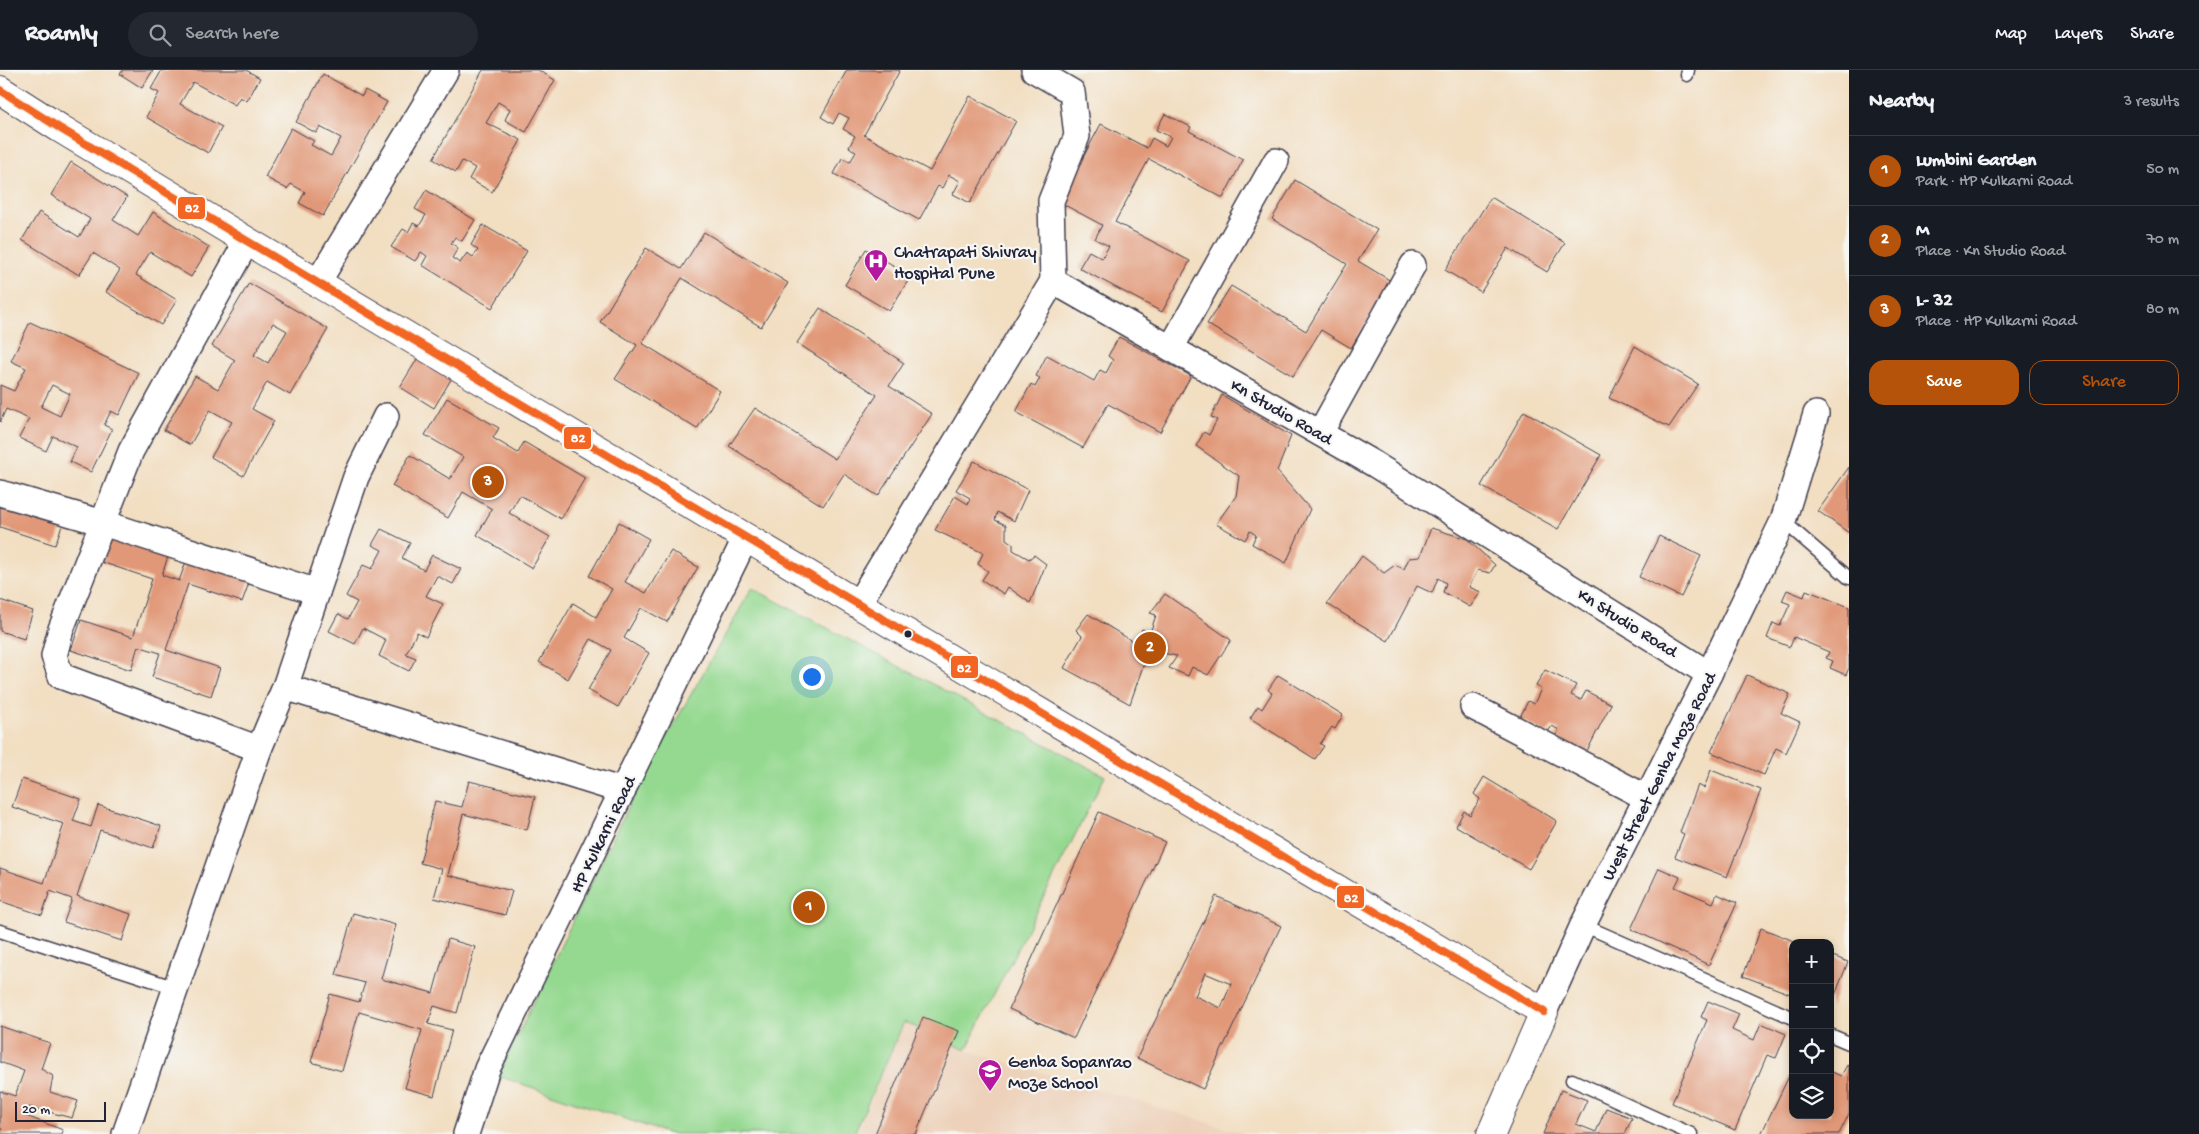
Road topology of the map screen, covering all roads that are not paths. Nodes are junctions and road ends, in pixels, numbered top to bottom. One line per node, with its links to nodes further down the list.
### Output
1 (446, 70): 8 (street)
2 (1034, 70): 7 (street)
3 (0, 90): 5 (street)
4 (1276, 161): 9 (street)
5 (247, 240): 8 (street); 15 (street)
6 (1413, 265): 12 (street)
7 (1053, 281): 9 (street, Kn Studio Road); 19 (street)
8 (318, 282): 16 (street)
9 (1170, 348): 12 (street, Kn Studio Road)
10 (1816, 414): 14 (street, West Street Genba Moze Road)
11 (386, 416): 18 (street)
12 (1320, 433): 20 (street, Kn Studio Road)
13 (0, 493): 15 (street)
14 (1783, 521): 17 (lane); 20 (street, West Street Genba Moze Road)
15 (103, 523): 18 (street); 23 (street)
16 (746, 537): 19 (street); 24 (street, HP Kulkarni Road)
17 (1849, 578)
18 (317, 592): 21 (street)
19 (858, 604): 29 (street)
20 (1709, 674): 25 (street, West Street Genba Moze Road)
21 (285, 687): 23 (street); 24 (street)
22 (1473, 707): 25 (street)
23 (259, 749): 28 (street)
24 (623, 791): 35 (street, HP Kulkarni Road)
25 (1647, 798): 26 (street, West Street Genba Moze Road)
26 (1583, 925): 29 (street, West Street Genba Moze Road); 30 (lane)
27 (0, 931): 28 (lane)
28 (176, 988): 34 (street)
29 (1544, 1012): 36 (street, West Street Genba Moze Road)
30 (1789, 1016)
31 (1834, 1037): 32 (lane)
32 (1849, 1043)
33 (1572, 1080): 37 (lane)
34 (125, 1134)
35 (466, 1134)
36 (1491, 1134)
37 (1691, 1134)

